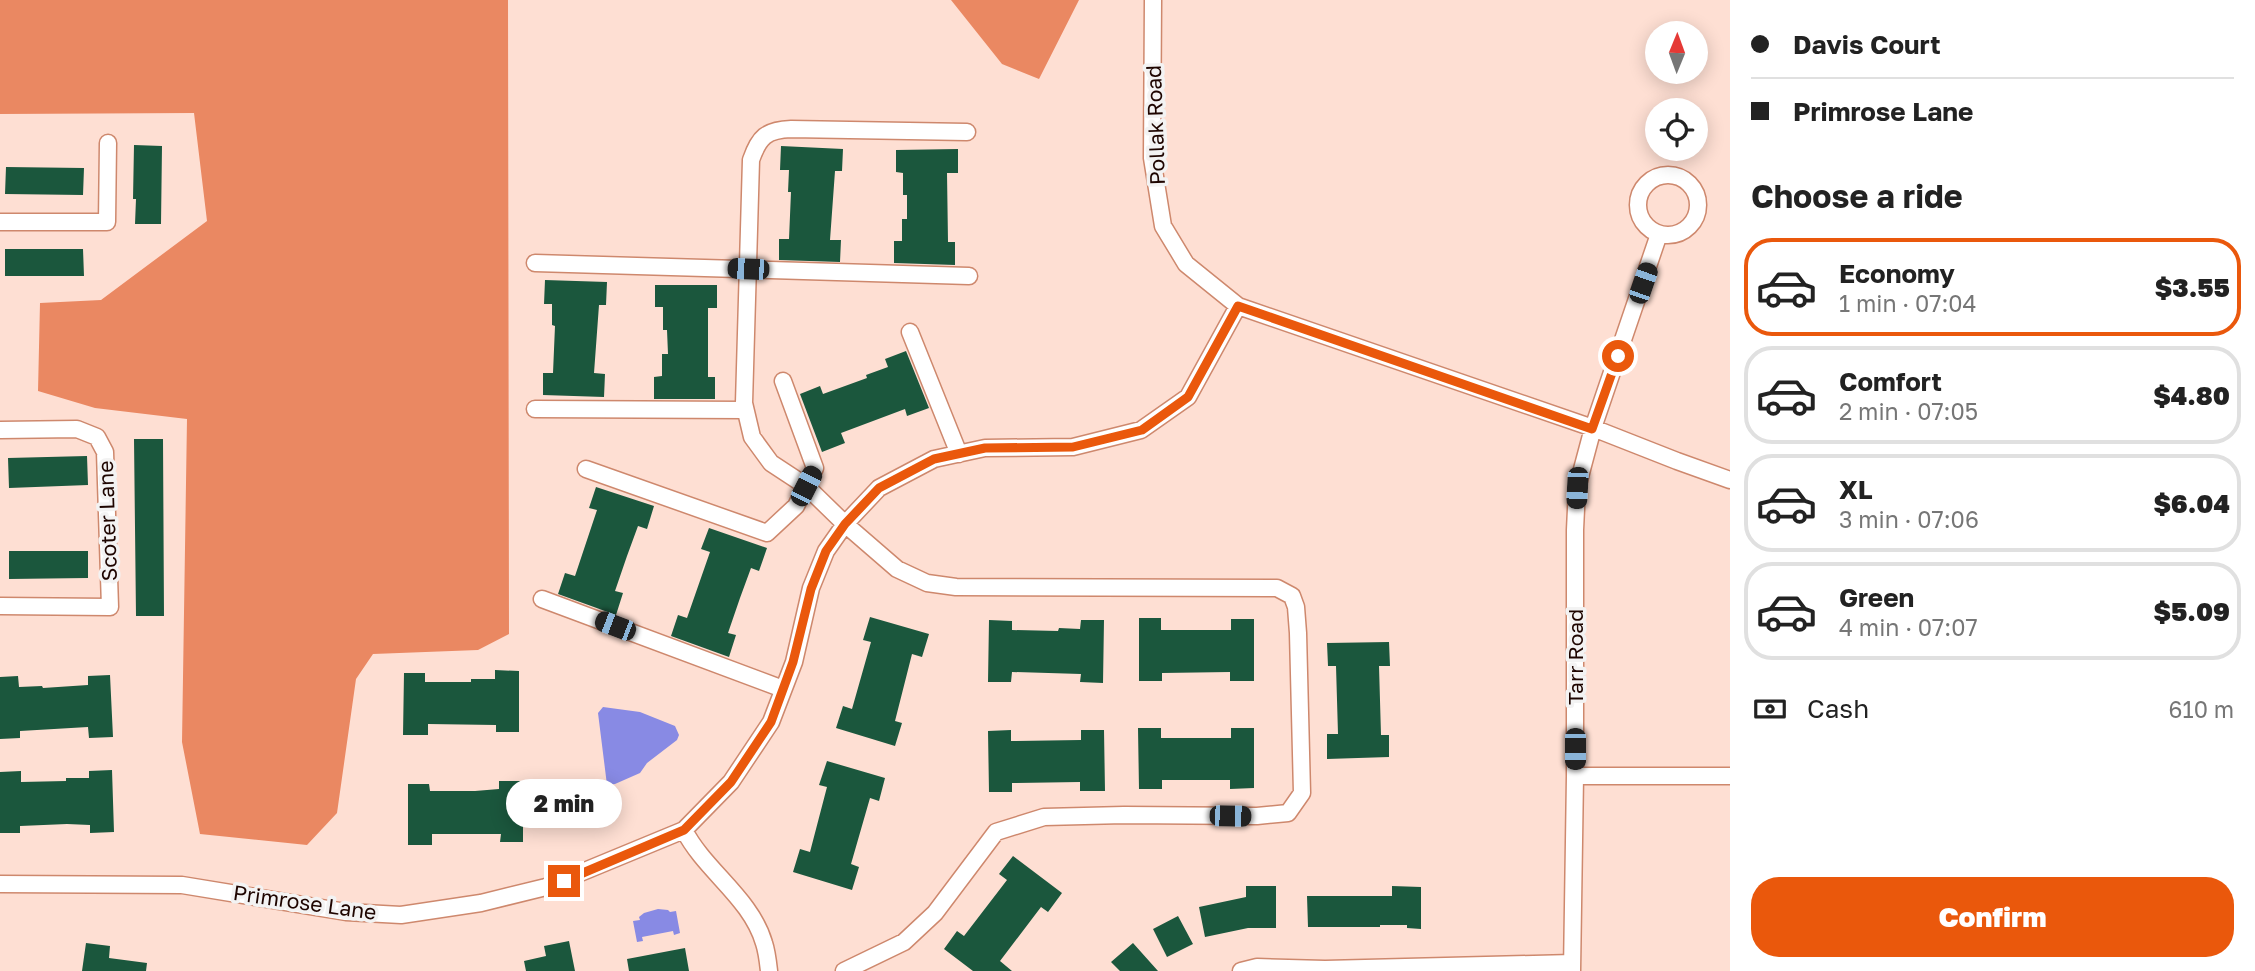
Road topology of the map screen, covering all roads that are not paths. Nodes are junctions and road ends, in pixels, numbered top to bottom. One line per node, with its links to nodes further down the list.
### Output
1 (1153, 0): 9 (street, Pollak Road)
2 (967, 132): 7 (street)
3 (108, 143): 4 (street)
4 (0, 222)
5 (1660, 234): 14 (street, Tarr Road)
6 (535, 263): 7 (street)
7 (748, 269): 8 (street); 13 (street)
8 (969, 276)
9 (1238, 306): 14 (street, Pollak Road); 16 (street, Primrose Lane)
10 (911, 332): 16 (street)
11 (783, 381): 19 (street)
12 (535, 409): 13 (street)
13 (746, 410): 19 (street)
14 (1592, 429): 18 (street, Pollak Road); 24 (street, Tarr Road)
15 (0, 430): 22 (street, Scoter Lane)
16 (958, 454): 20 (street, Primrose Lane)
17 (586, 469): 19 (street)
18 (1730, 480)
19 (806, 486): 20 (street)
20 (845, 524): 23 (street, Primrose Lane); 31 (street)
21 (542, 599): 23 (street)
22 (0, 607)
23 (783, 690): 26 (street, Primrose Lane)
24 (1575, 776): 25 (street); 28 (street, Tarr Road)
25 (1730, 776)
26 (684, 830): 27 (street, Primrose Lane); 30 (street)
27 (0, 884)
28 (1572, 967): 29 (street)
29 (1325, 970): 32 (street)
30 (769, 971)
31 (844, 971)
32 (1241, 971)

